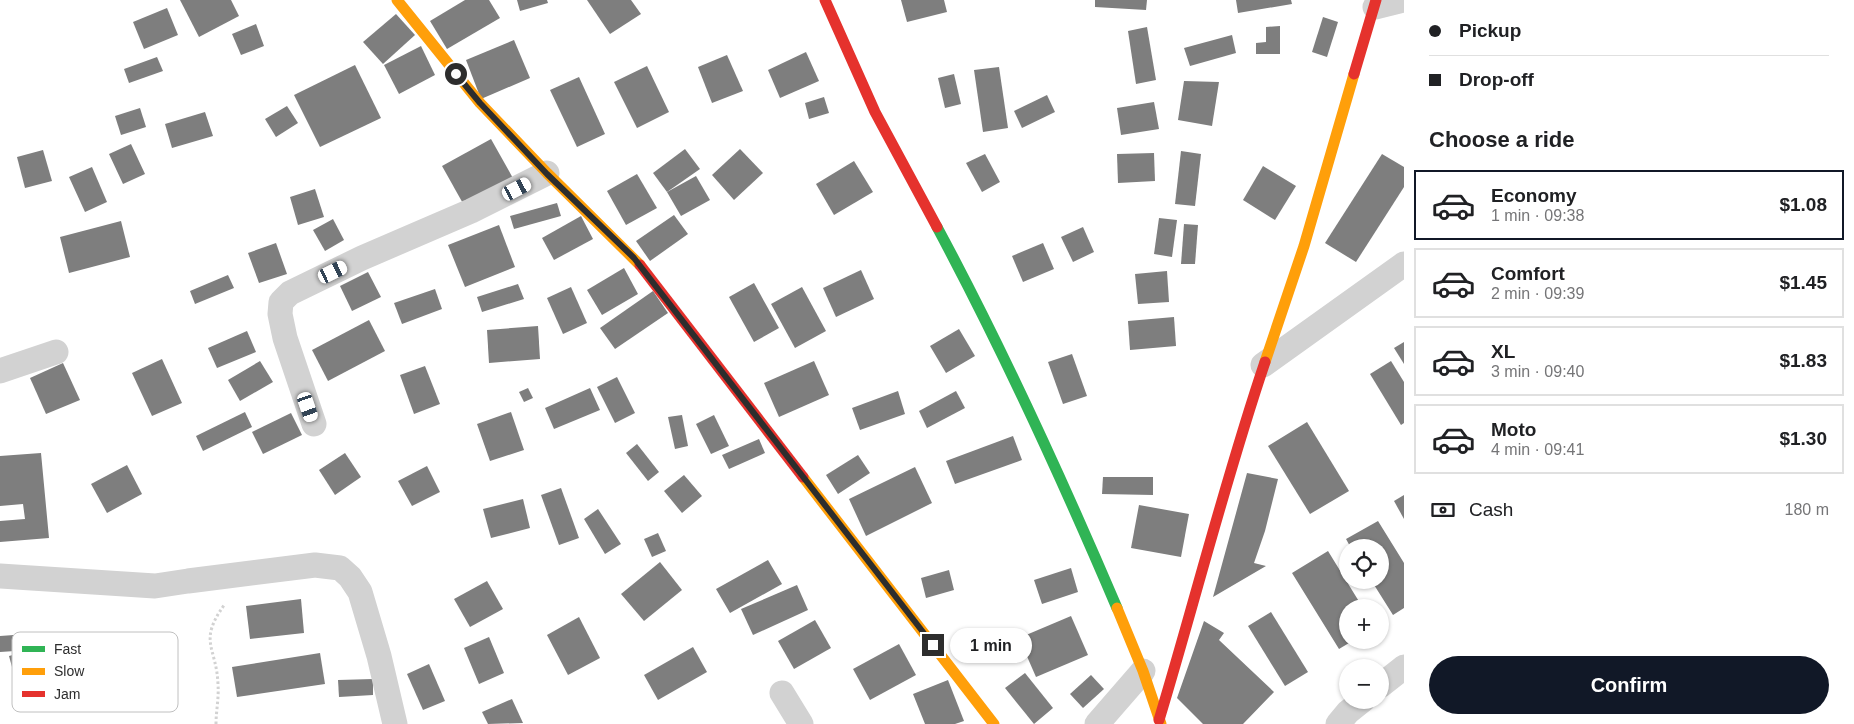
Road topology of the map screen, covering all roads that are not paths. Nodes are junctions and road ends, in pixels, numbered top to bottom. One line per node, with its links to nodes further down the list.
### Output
1 (397, 0): 5 (street)
2 (825, 0): 13 (street)
3 (1404, 0): 4 (street)
4 (1376, 3): 8 (street)
5 (547, 174): 10 (street); 20 (street)
6 (1404, 264): 8 (street)
7 (56, 352): 9 (street)
8 (1263, 365): 17 (street)
9 (0, 371)
10 (314, 424)
11 (0, 576): 18 (street)
12 (1404, 667): 14 (street)
13 (1143, 671): 17 (street); 21 (street)
14 (1389, 679)
15 (782, 693): 19 (street)
16 (1352, 709): 22 (street)
17 (1160, 722)
18 (395, 724)
19 (801, 724)
20 (994, 724)
21 (1097, 724)
22 (1338, 724)

